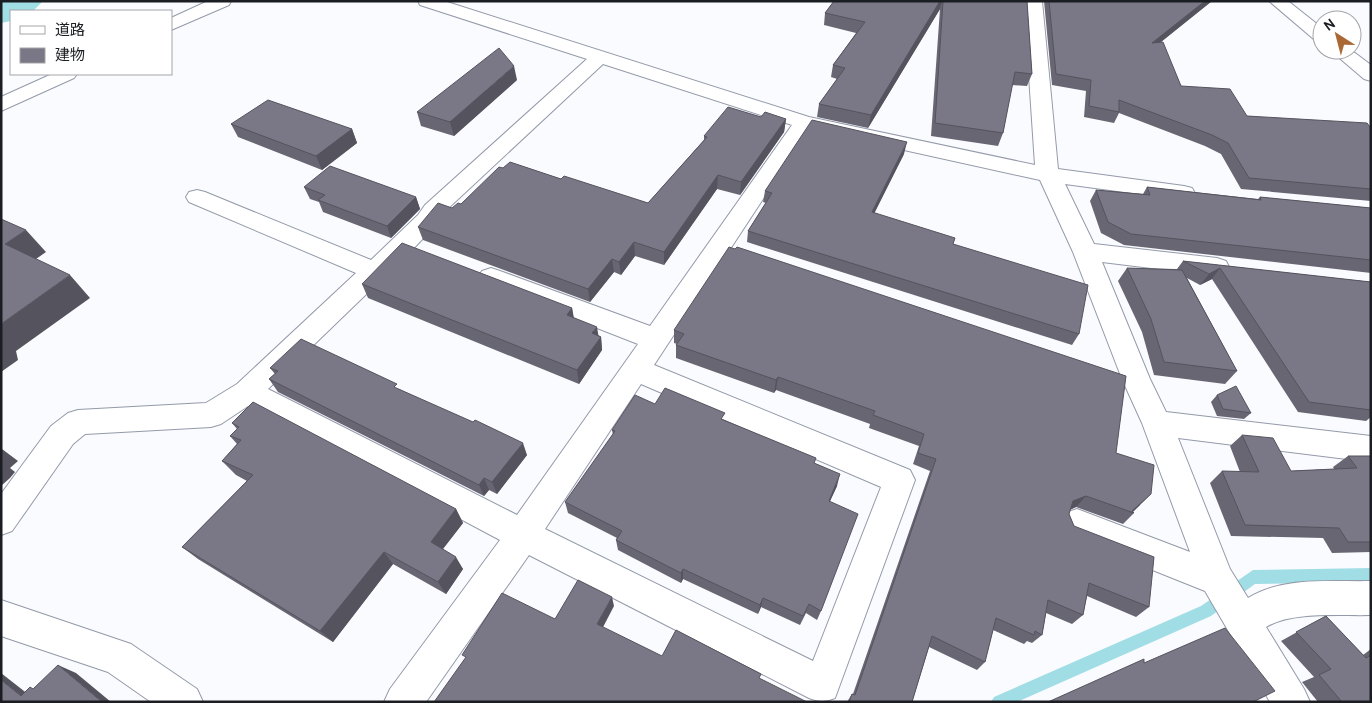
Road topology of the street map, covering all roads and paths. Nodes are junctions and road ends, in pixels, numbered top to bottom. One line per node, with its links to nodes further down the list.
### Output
1 (223, 1): 5 (street)
2 (426, 1): 7 (street)
3 (1033, 1): 13 (street)
4 (1277, 1): 6 (street)
5 (172, 25)
6 (1312, 28)
7 (601, 56): 12 (street); 16 (street)
8 (1352, 60): 10 (street)
9 (65, 75): 11 (street)
10 (1371, 75)
11 (1, 105)
12 (804, 122): 13 (street); 22 (street)
13 (1050, 175): 14 (street); 17 (street)
14 (1203, 195)
15 (197, 197): 21 (street)
16 (403, 244): 18 (street); 21 (street)
17 (1085, 252): 20 (street); 25 (street)
18 (431, 255)
19 (468, 269): 22 (street)
20 (1242, 269)
21 (375, 271): 24 (street)
22 (655, 339): 23 (street)
23 (634, 369): 29 (street); 29 (street)
24 (247, 392): 27 (street); 29 (street)
25 (1157, 423): 26 (street); 30 (street)
26 (1371, 450)
27 (1, 520)
28 (1077, 524): 30 (street)
29 (522, 534): 35 (street)
30 (1218, 580): 33 (street)
31 (1371, 598): 33 (street)
32 (1, 618): 34 (street)
33 (1241, 620): 36 (street)
34 (184, 702)
35 (403, 702)
36 (1291, 702)

